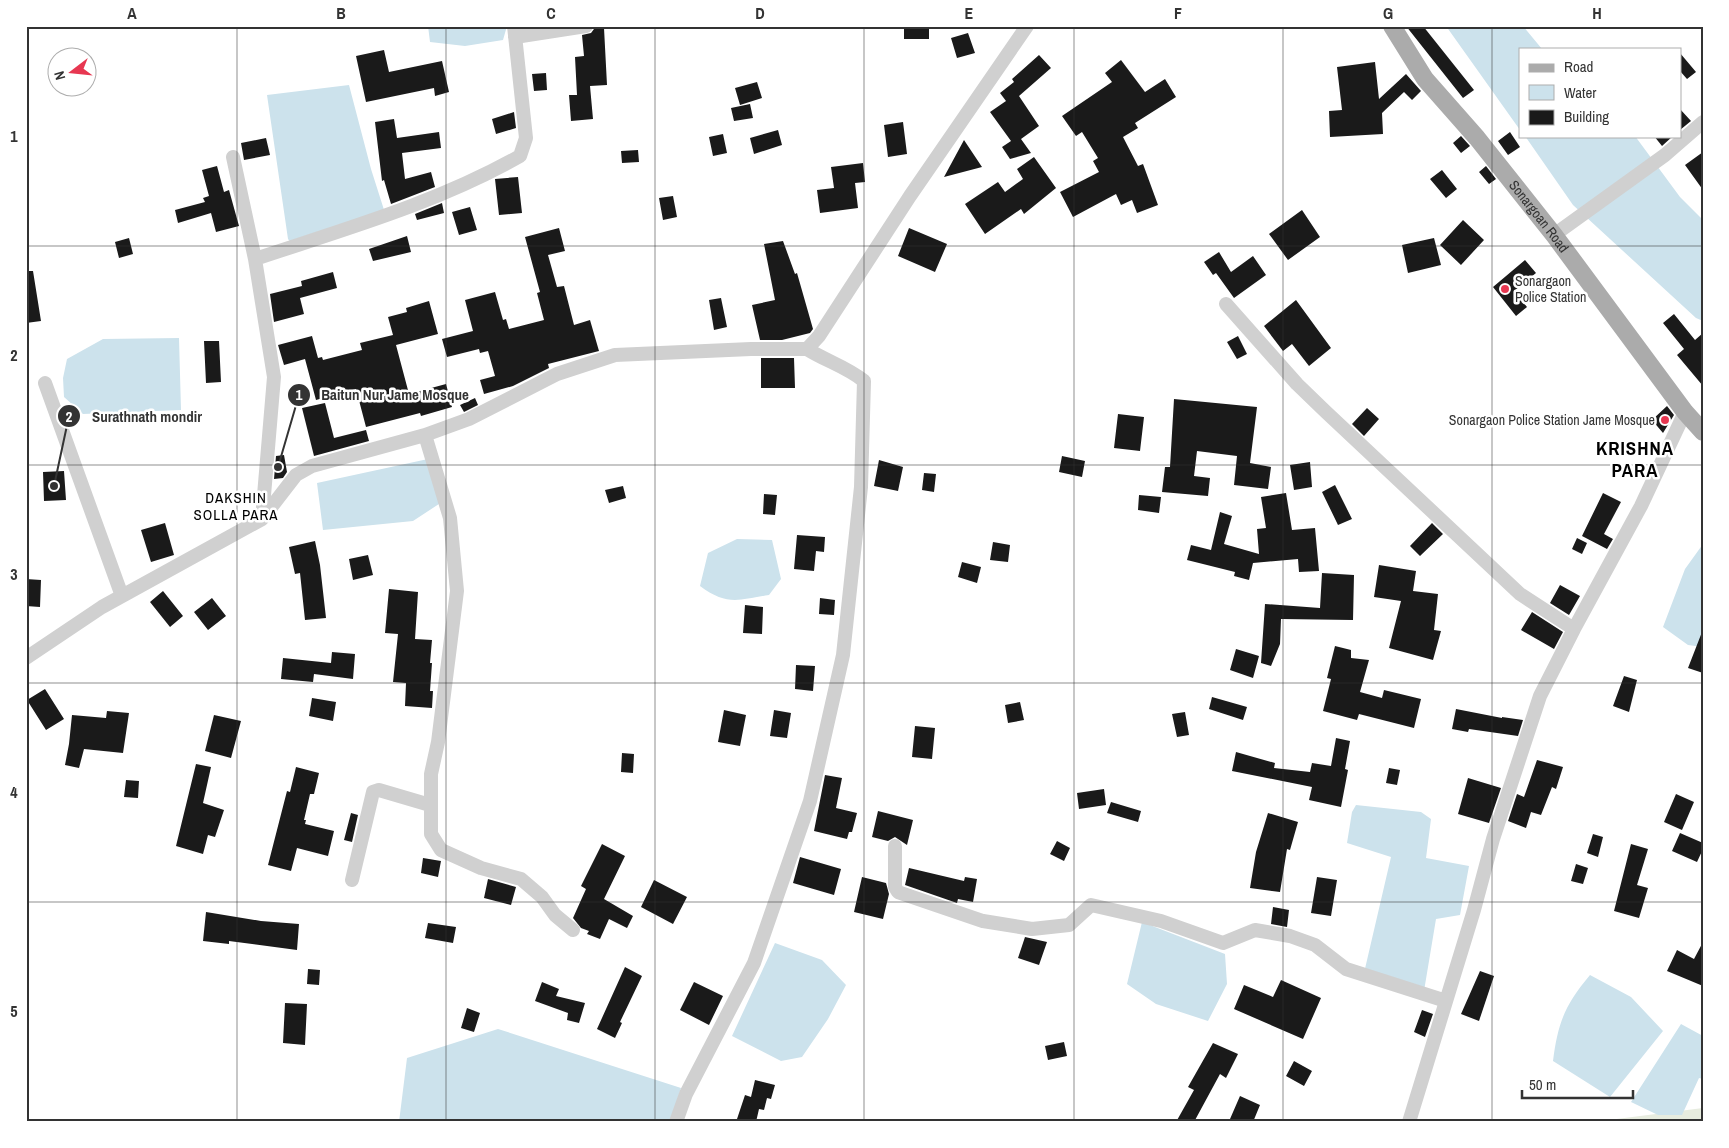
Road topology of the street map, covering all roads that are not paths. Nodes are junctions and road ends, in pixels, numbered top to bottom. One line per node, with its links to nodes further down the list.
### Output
1 (586, 26): 4 (street)
2 (1392, 26): 7 (main road, Sonargoan Road)
3 (1022, 30): 10 (street)
4 (515, 32): 8 (street)
5 (1703, 122): 7 (street)
6 (233, 157): 8 (street)
7 (1561, 230): 12 (main road, Sonargoan Road)
8 (254, 259): 15 (street)
9 (1226, 304): 17 (street)
10 (807, 349): 14 (street); 24 (street)
11 (45, 383): 16 (street)
12 (1685, 412): 13 (main road, Sonargoan Road); 17 (street)
13 (1703, 432)
14 (425, 435): 15 (street); 19 (street)
15 (262, 519): 16 (street)
16 (122, 596): 18 (street)
17 (1574, 629): 23 (street)
18 (26, 658)
19 (430, 805): 21 (street); 22 (street)
20 (895, 846): 23 (street)
21 (352, 880)
22 (573, 930)
23 (1446, 1001): 25 (street)
24 (676, 1122)
25 (1409, 1122)

